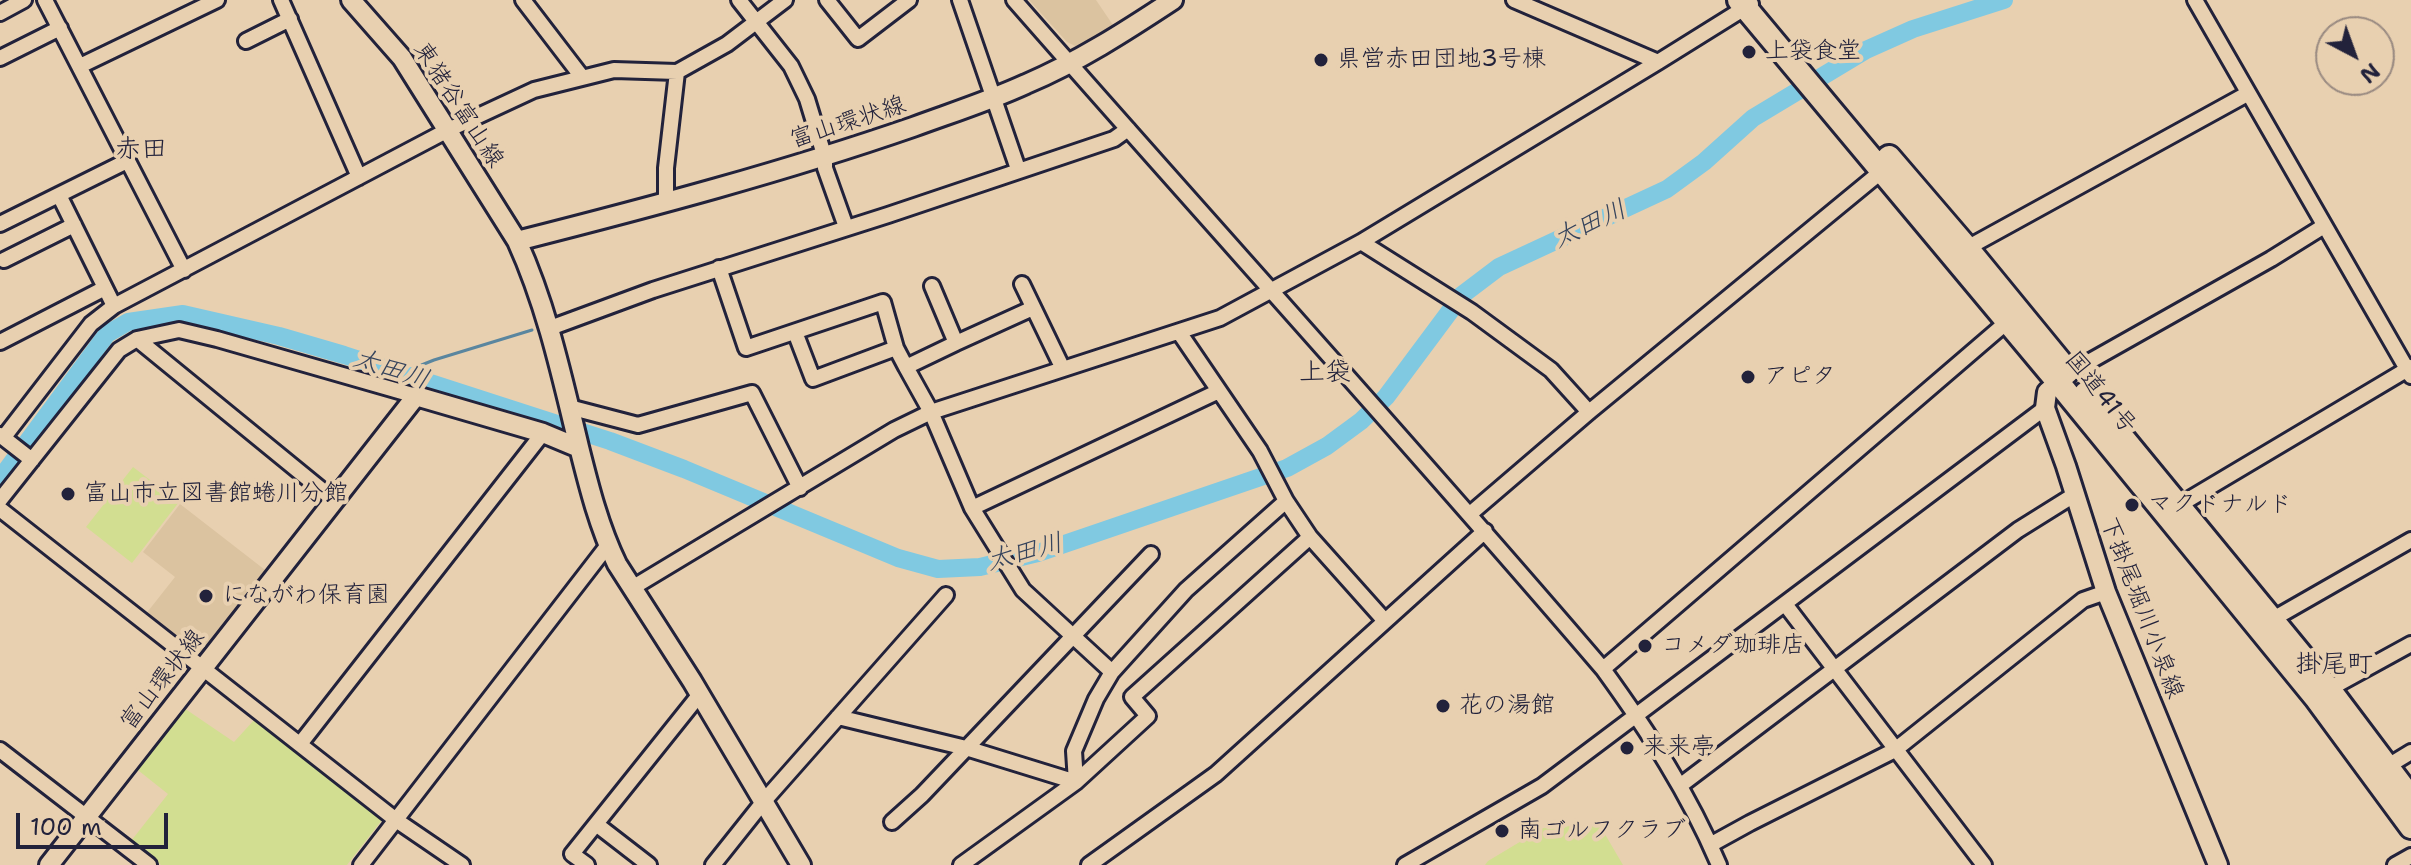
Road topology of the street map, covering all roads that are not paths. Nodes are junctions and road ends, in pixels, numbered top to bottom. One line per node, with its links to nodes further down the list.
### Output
1 (24, 0): 18 (street)
2 (45, 0): 21 (street)
3 (217, 0): 26 (street)
4 (281, 0): 19 (street)
5 (351, 0): 32 (main road, 東猪谷富山線)
6 (739, 0): 20 (street)
7 (785, 0): 20 (street)
8 (827, 0): 9 (street)
9 (909, 0)
10 (960, 0): 30 (street)
11 (1014, 0): 25 (street)
12 (1173, 0): 17 (main road, 富山環状線)
13 (1514, 0): 24 (street)
14 (2195, 0): 29 (street)
15 (529, 2): 28 (street)
16 (1749, 2): 24 (street); 35 (highway, 国道41号)
17 (1147, 7): 25 (main road, 富山環状線)
18 (0, 13)
19 (290, 19): 22 (street); 37 (street)
20 (755, 22): 27 (street); 33 (street)
21 (60, 28): 23 (street); 26 (street)
22 (246, 41)
23 (0, 58)
24 (1658, 62): 45 (street)
25 (1069, 63): 30 (main road, 富山環状線); 31 (street)
26 (80, 66): 34 (street)
27 (677, 72): 28 (street); 39 (street)
28 (582, 77): 32 (street)
29 (2247, 94): 42 (street); 46 (street)
30 (993, 98): 33 (main road, 富山環状線); 36 (street)
31 (1128, 129): 36 (street); 53 (street)
32 (448, 130): 37 (street); 44 (main road, 東猪谷富山線)
33 (825, 158): 39 (main road, 富山環状線); 43 (street)
34 (127, 161): 38 (street); 49 (street)
35 (1887, 166): 46 (highway, 国道41号); 56 (highway, 国道41号); 73 (street)
36 (1018, 169): 43 (street)
37 (359, 177): 49 (street)
38 (59, 195): 40 (street); 41 (street)
39 (666, 203): 44 (main road, 富山環状線)
40 (0, 224)
41 (74, 225): 47 (street); 52 (street)
42 (2324, 226): 66 (street); 67 (street)
43 (846, 227): 48 (street)
44 (517, 241): 57 (main road, 東猪谷富山線)
45 (1361, 242): 53 (street); 73 (street)
46 (1967, 248): 67 (highway, 国道41号)
47 (4, 260)
48 (719, 268): 57 (street); 58 (street)
49 (184, 270): 54 (street)
50 (1022, 284): 55 (street)
51 (932, 286): 62 (street)
52 (105, 288): 54 (street); 61 (street)
53 (1271, 291): 59 (street); 86 (street)
54 (114, 306): 75 (street)
55 (1033, 308): 62 (street); 65 (street)
56 (2007, 322): 67 (highway, 国道41号); 101 (street)
57 (550, 328): 70 (main road, 東猪谷富山線)
58 (795, 332): 63 (street); 63 (street)
59 (1179, 332): 65 (street); 68 (street)
60 (137, 339): 69 (street); 77 (street); 81 (street)
61 (0, 342)
62 (956, 343): 64 (street)
63 (896, 348): 64 (street)
64 (906, 367): 72 (street)
65 (1063, 369): 72 (street)
66 (2410, 371): 85 (street)
67 (2064, 377): 71 (main road); 85 (highway, 国道41号)
68 (1219, 391): 82 (street); 83 (street)
69 (416, 396): 74 (main road); 81 (main road, 富山環状線)
70 (569, 407): 76 (main road, 東猪谷富山線); 78 (street)
71 (2045, 408): 79 (main road, 下掛尾堀川小泉線); 95 (street)
72 (931, 412): 78 (street); 83 (street)
73 (1589, 412): 86 (street)
74 (543, 433): 76 (main road); 108 (street)
75 (2, 436): 77 (street)
76 (579, 448): 90 (main road, 東猪谷富山線)
77 (32, 460): 80 (street)
78 (800, 488): 92 (street)
79 (2074, 495): 93 (main road, 下掛尾堀川小泉線); 102 (street)
80 (0, 500)
81 (334, 500): 100 (main road, 富山環状線)
82 (1286, 501): 88 (street); 103 (street)
83 (972, 508): 98 (street)
84 (0, 509): 100 (street)
85 (2172, 509): 96 (highway, 国道41号); 122 (highway, 国道41号)
86 (1470, 514): 87 (street)
87 (1485, 531): 97 (street); 101 (street)
88 (1310, 537): 97 (street); 114 (street)
89 (2411, 540): 96 (street)
90 (608, 545): 92 (main road, 東猪谷富山線); 119 (street)
91 (1151, 554): 98 (street)
92 (632, 588): 105 (main road, 東猪谷富山線)
93 (2106, 592): 111 (street); 138 (main road, 下掛尾堀川小泉線)
94 (946, 595): 107 (street)
95 (1785, 604): 102 (street); 106 (street)
96 (2273, 619): 104 (highway, 国道41号)
97 (1385, 621): 135 (street)
98 (1074, 638): 103 (street); 109 (street)
99 (2411, 644): 104 (street)
100 (203, 668): 108 (street); 118 (main road, 富山環状線)
101 (1603, 669): 106 (street)
102 (1835, 669): 111 (street); 115 (street)
103 (1112, 672): 114 (street)
104 (2329, 689): 113 (highway, 国道41号)
105 (700, 694): 117 (main road, 東猪谷富山線); 121 (street)
106 (1636, 715): 115 (street); 125 (street)
107 (838, 717): 109 (street); 117 (street)
108 (300, 744): 119 (street)
109 (966, 748): 114 (street); 120 (street)
110 (0, 750): 118 (street)
111 (1895, 750): 123 (street); 137 (street)
112 (2411, 752): 113 (street)
113 (2388, 766): 116 (highway, 国道41号)
114 (1076, 782): 134 (street)
115 (1681, 785): 123 (street)
116 (2411, 798)
117 (764, 801): 132 (street); 133 (main road, 東猪谷富山線)
118 (87, 816): 126 (main road, 富山環状線); 127 (street)
119 (396, 820): 128 (street); 129 (street)
120 (892, 822)
121 (596, 824): 130 (street); 131 (street)
122 (2411, 827)
123 (1710, 845): 136 (street)
124 (2411, 856): 139 (street)
125 (1415, 862)
126 (49, 865)
127 (149, 865)
128 (361, 865)
129 (462, 865)
130 (587, 865)
131 (649, 865)
132 (713, 865)
133 (801, 865)
134 (961, 865)
135 (1089, 865)
136 (1719, 865)
137 (1984, 865)
138 (2218, 865)
139 (2395, 865)

